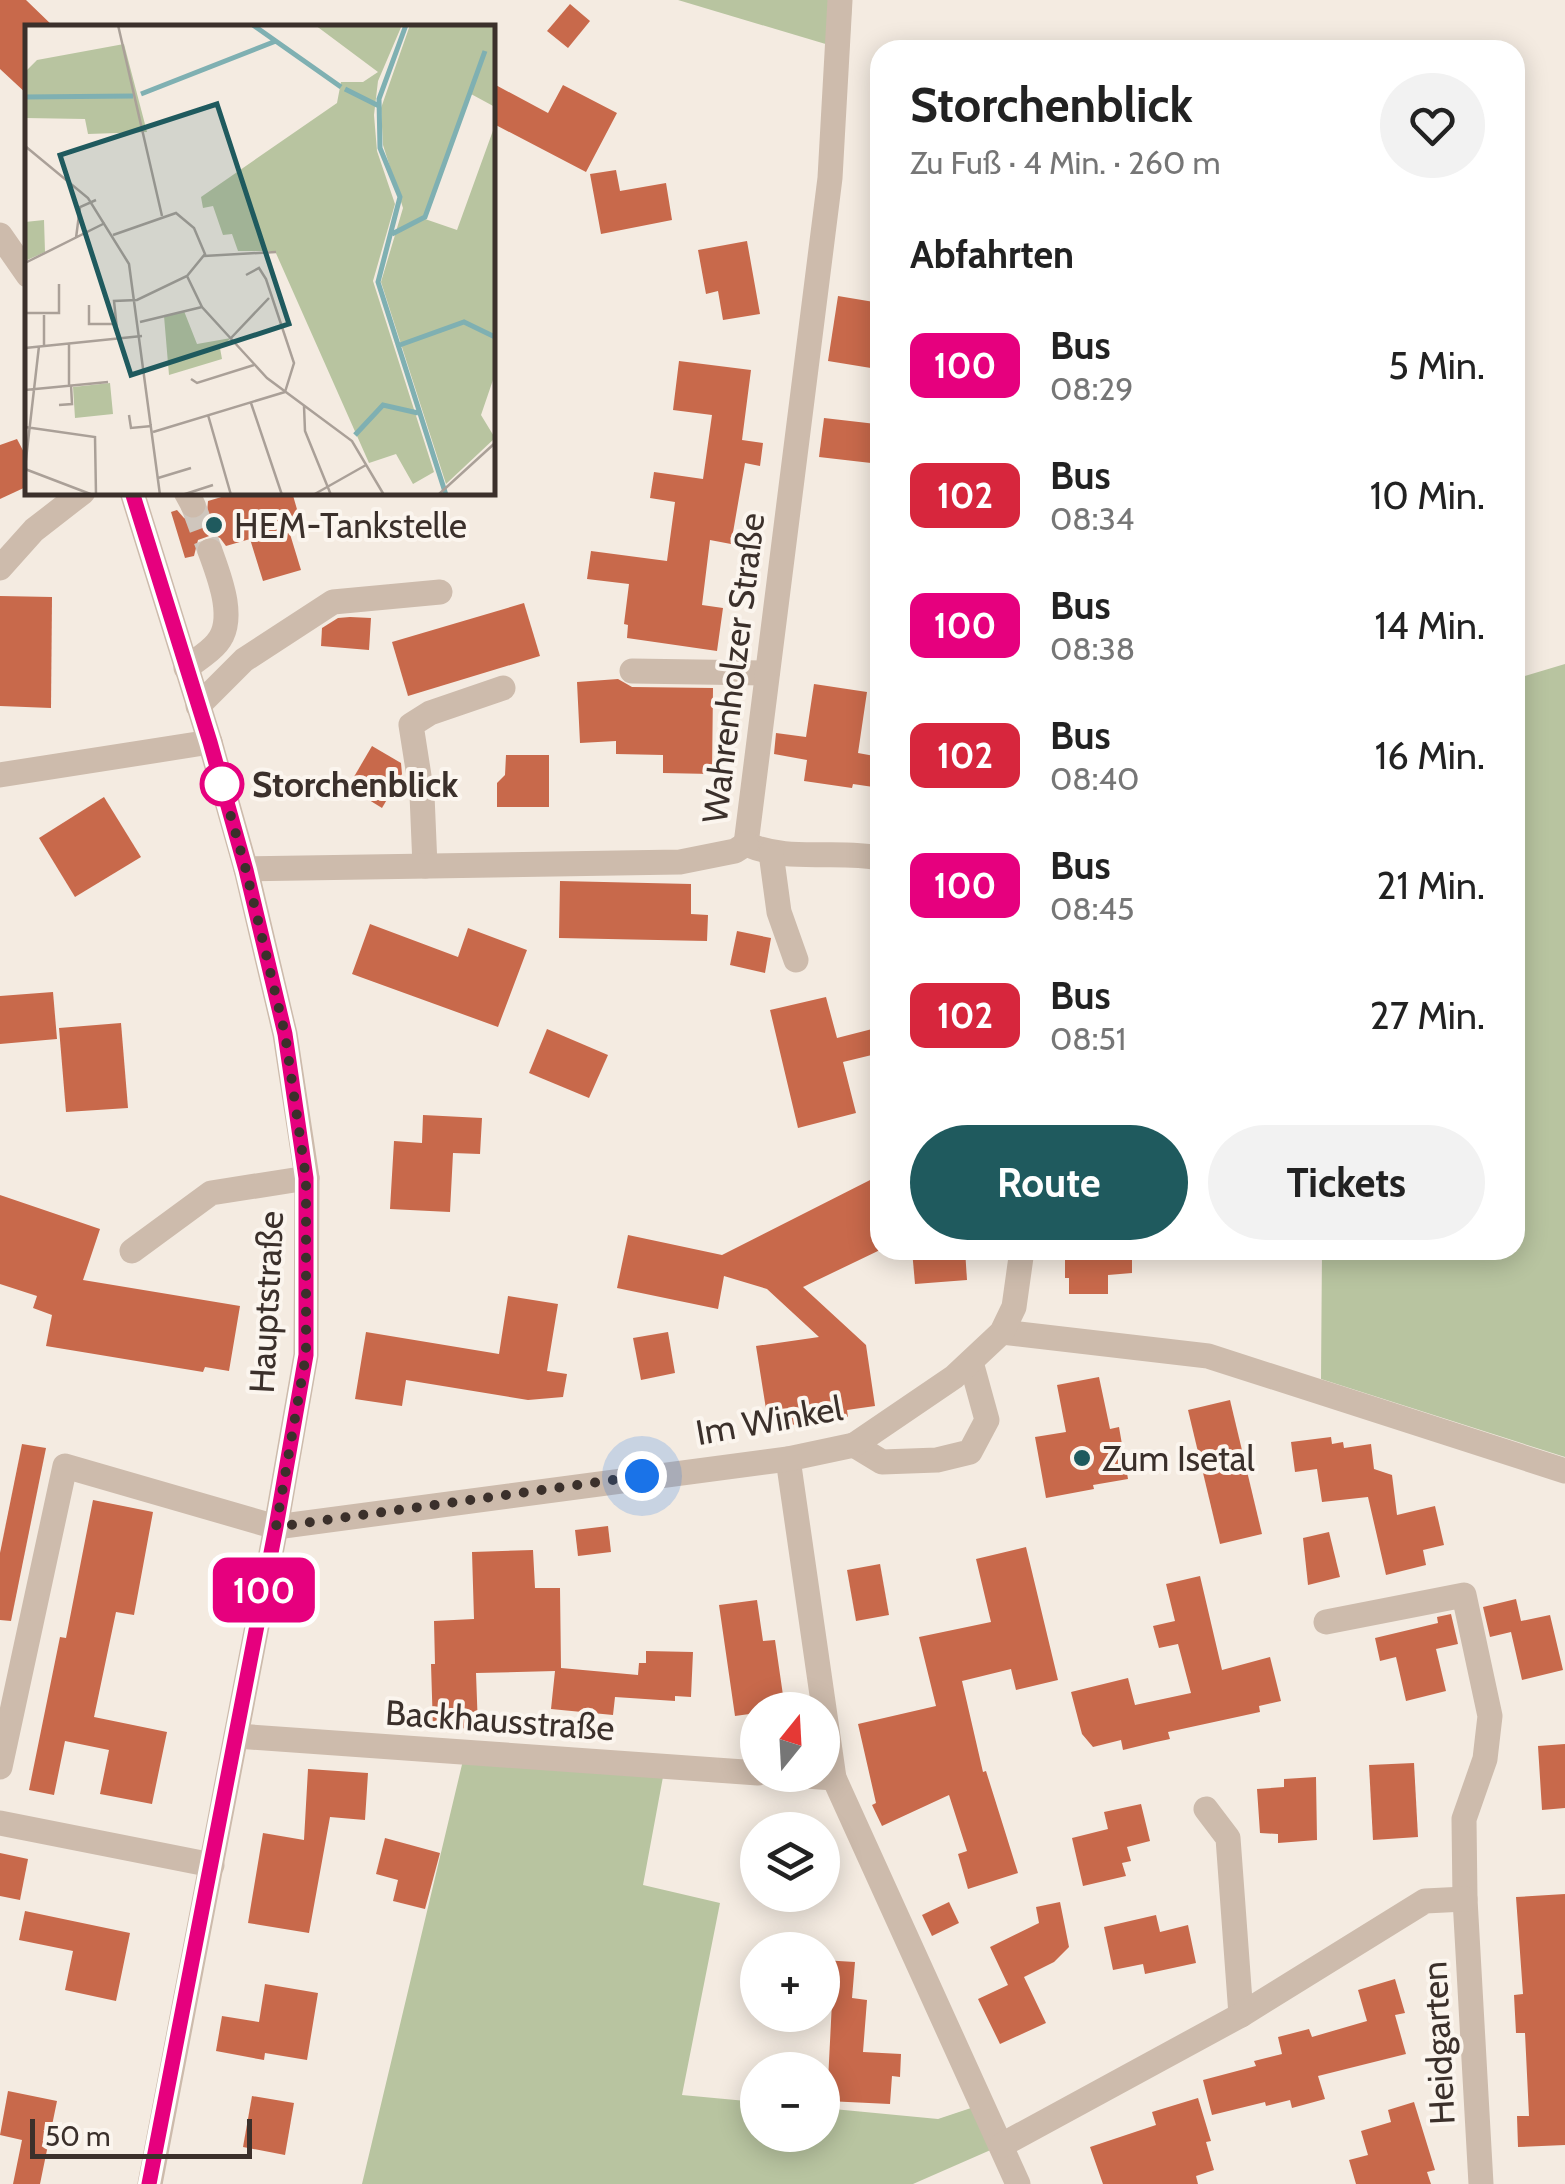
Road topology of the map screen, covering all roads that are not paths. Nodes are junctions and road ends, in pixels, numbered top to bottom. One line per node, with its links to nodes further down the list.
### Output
1 (840, 0): 11 (street, Wahrenholzer Straße)
2 (0, 235): 3 (street)
3 (25, 271)
4 (79, 495): 7 (street)
5 (133, 495): 9 (street, Hauptstraße)
6 (210, 551): 9 (street)
7 (0, 568)
8 (440, 592): 13 (street)
9 (186, 668): 13 (street, Hauptstraße)
10 (632, 671): 11 (street)
11 (768, 673): 16 (street, Wahrenholzer Straße)
12 (503, 688): 18 (street)
13 (198, 706): 14 (street, Hauptstraße)
14 (210, 742): 15 (street); 19 (street, Hauptstraße)
15 (0, 775)
16 (758, 848): 17 (street); 18 (street, Wahrenholzer Straße); 20 (street)
17 (870, 856)
18 (425, 866): 19 (street, Wahrenholzer Straße)
19 (246, 870): 21 (street, Hauptstraße)
20 (796, 960)
21 (306, 1178): 22 (street); 29 (street, Hauptstraße)
22 (132, 1251)
23 (1021, 1260): 24 (street, Im Winkel)
24 (1002, 1332): 25 (street, Im Winkel); 28 (street)
25 (970, 1362): 26 (street, Im Winkel); 26 (street)
26 (854, 1444): 27 (street, Im Winkel)
27 (788, 1459): 29 (street, Im Winkel); 32 (street)
28 (1565, 1471)
29 (276, 1527): 31 (street); 33 (street, Hauptstraße)
30 (1326, 1622): 40 (street, Heidgarten)
31 (9, 1684): 34 (street)
32 (822, 1692)
33 (237, 1736): 35 (street, Backhausstraße); 39 (street, Hauptstraße)
34 (0, 1767)
35 (740, 1772)
36 (840, 1791): 42 (street)
37 (1206, 1810): 41 (street)
38 (0, 1823): 39 (street)
39 (212, 1866): 43 (street, Hauptstraße)
40 (1465, 1899): 41 (street, Heidgarten); 45 (street, Heidgarten)
41 (1240, 2015): 42 (street, Heidgarten)
42 (1002, 2145): 44 (street)
43 (150, 2184)
44 (1018, 2184)
45 (1481, 2184)

